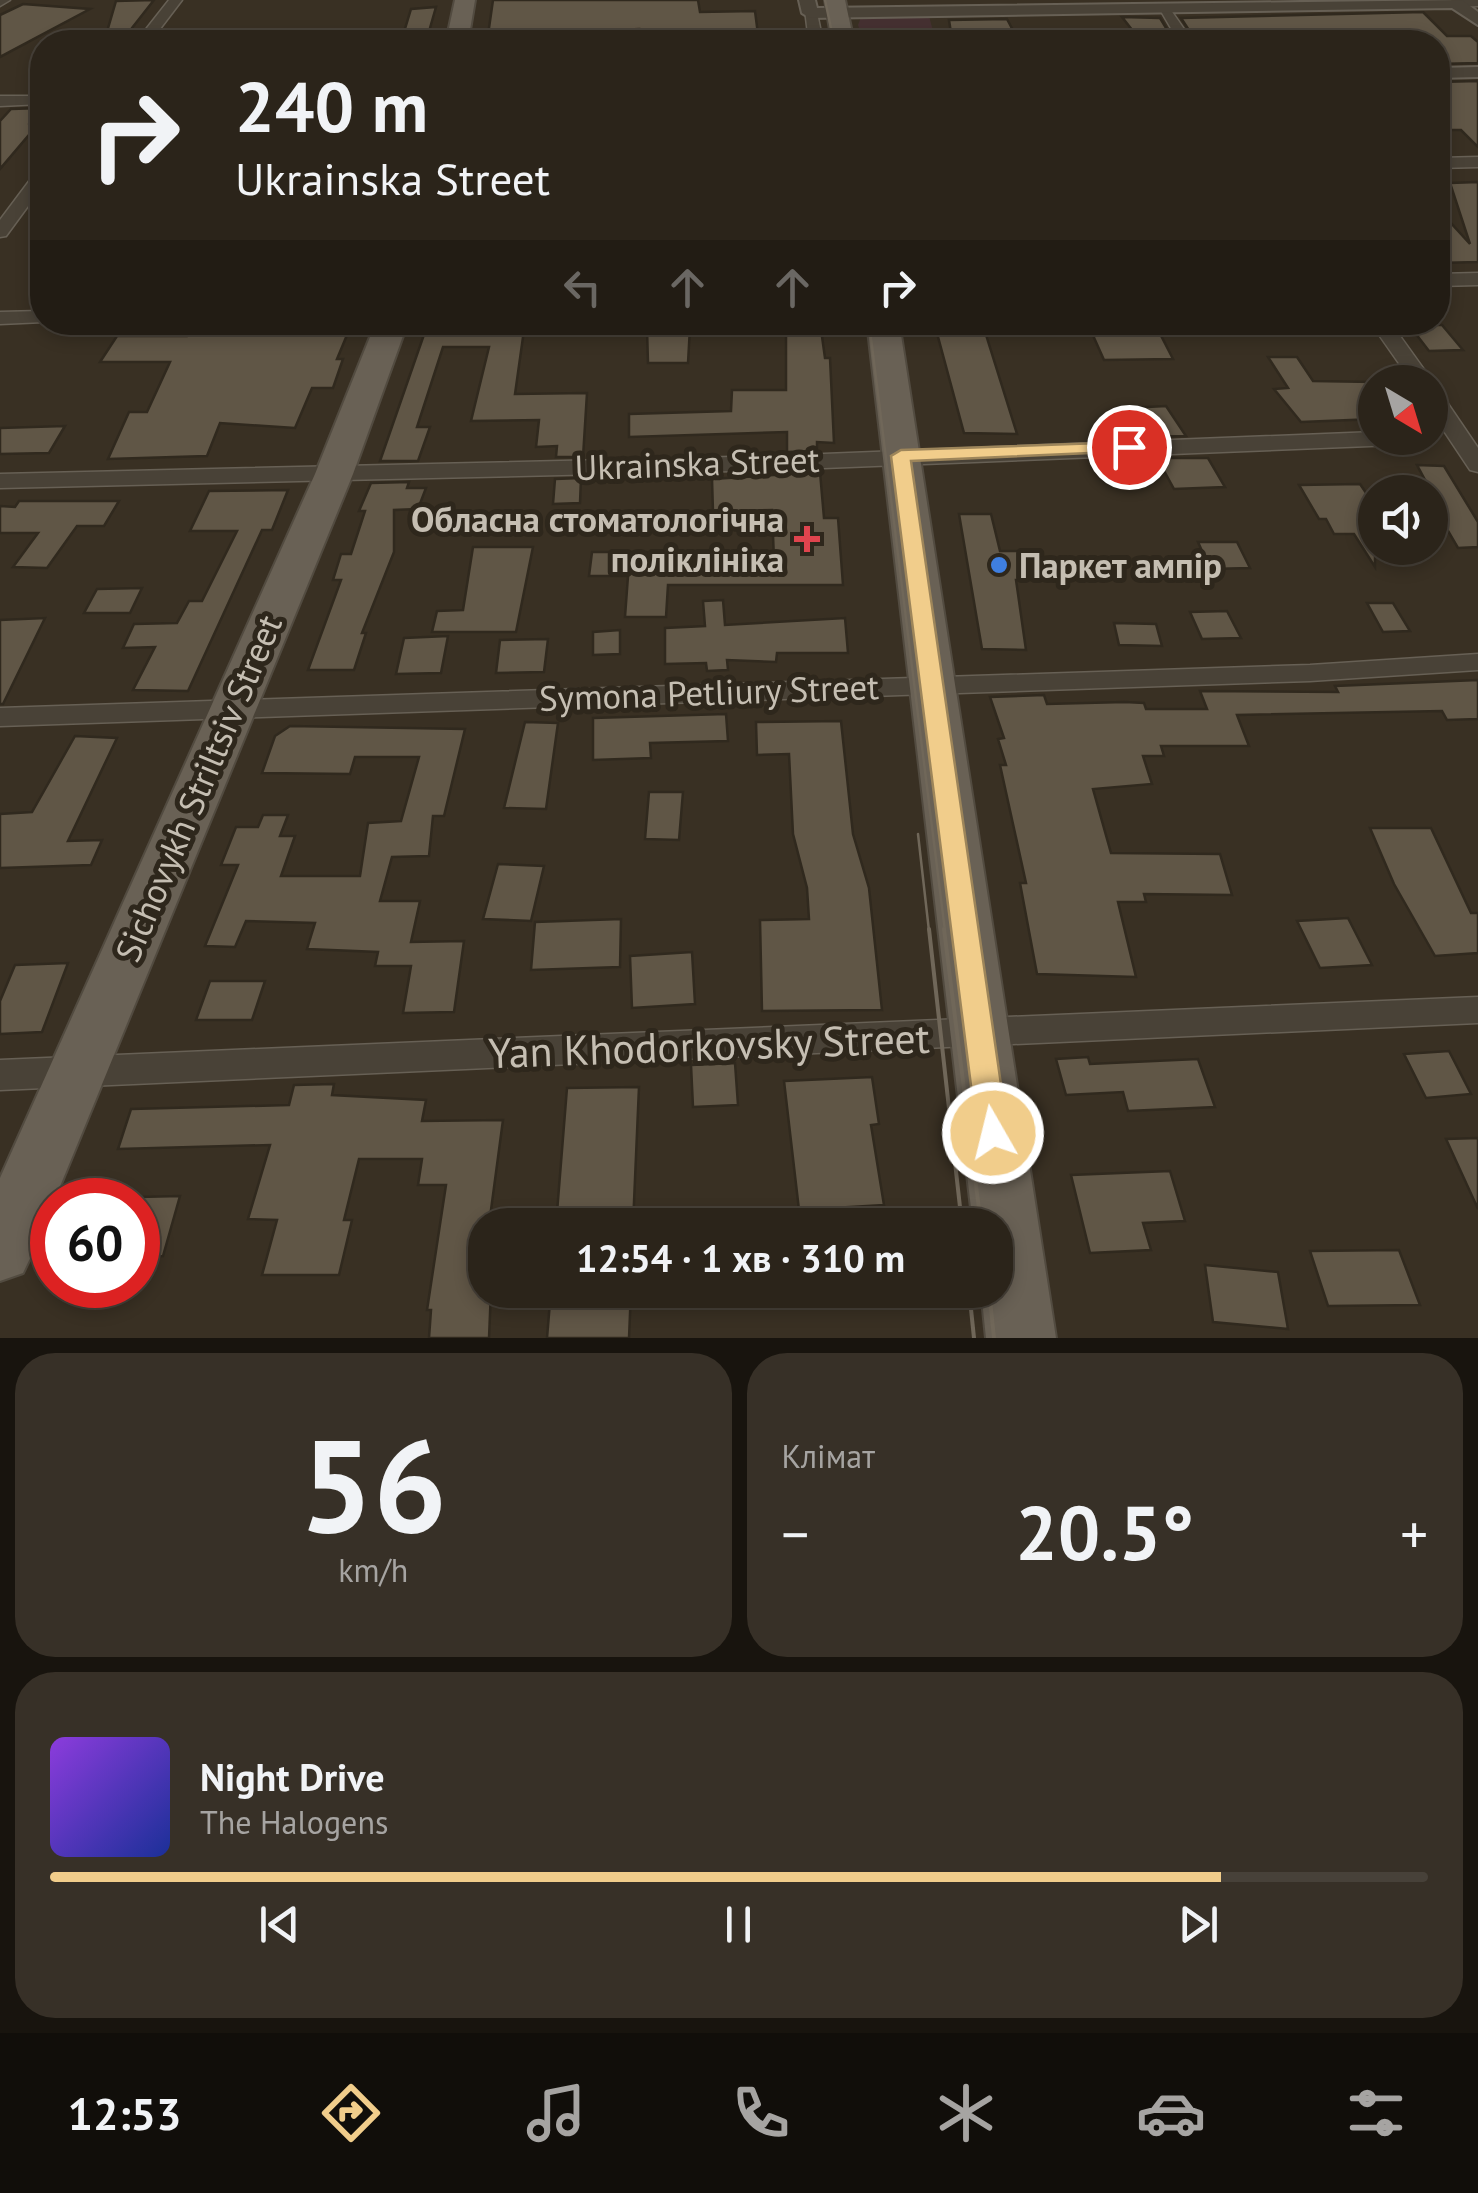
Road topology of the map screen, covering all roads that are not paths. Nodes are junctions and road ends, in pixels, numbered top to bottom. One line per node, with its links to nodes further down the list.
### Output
1 (176, 0): 9 (street)
2 (464, 0): 10 (main road)
3 (1478, 2): 4 (street)
4 (1456, 3): 7 (street); 8 (street)
5 (809, 6): 6 (street)
6 (836, 6): 7 (street)
7 (1164, 9): 11 (street)
8 (1478, 20)
9 (152, 30)
10 (459, 30)
11 (1178, 30)
12 (1478, 72): 13 (street)
13 (1450, 73)
14 (30, 100): 15 (street)
15 (0, 101)
16 (1450, 162): 17 (street)
17 (1478, 162)
18 (30, 201): 19 (street)
19 (0, 232)
20 (1478, 279): 21 (street)
21 (1450, 280)
22 (0, 318): 23 (street)
23 (30, 318)
24 (387, 335): 33 (main road, Sichovykh Striltsiv Street)
25 (885, 335): 31 (main road)
26 (1389, 335): 27 (street)
27 (1410, 365)
28 (1448, 413): 29 (street)
29 (1468, 435): 32 (street)
30 (1358, 439): 31 (street, Ukrainska Street)
31 (901, 456): 33 (street, Ukrainska Street); 36 (main road)
32 (1478, 465)
33 (334, 474): 34 (street, Ukrainska Street); 37 (main road, Sichovykh Striltsiv Street)
34 (0, 481)
35 (1478, 662): 36 (street, Symona Petliury Street)
36 (931, 685): 37 (street, Symona Petliury Street); 40 (main road)
37 (232, 710): 38 (street, Symona Petliury Street); 41 (main road, Sichovykh Striltsiv Street)
38 (0, 717)
39 (1478, 1010): 40 (street, Yan Khodorkovsky Street)
40 (979, 1032): 41 (street, Yan Khodorkovsky Street); 44 (main road)
41 (76, 1070): 42 (street, Yan Khodorkovsky Street); 43 (main road, Sichovykh Striltsiv Street)
42 (0, 1075)
43 (0, 1252)
44 (1020, 1338)

